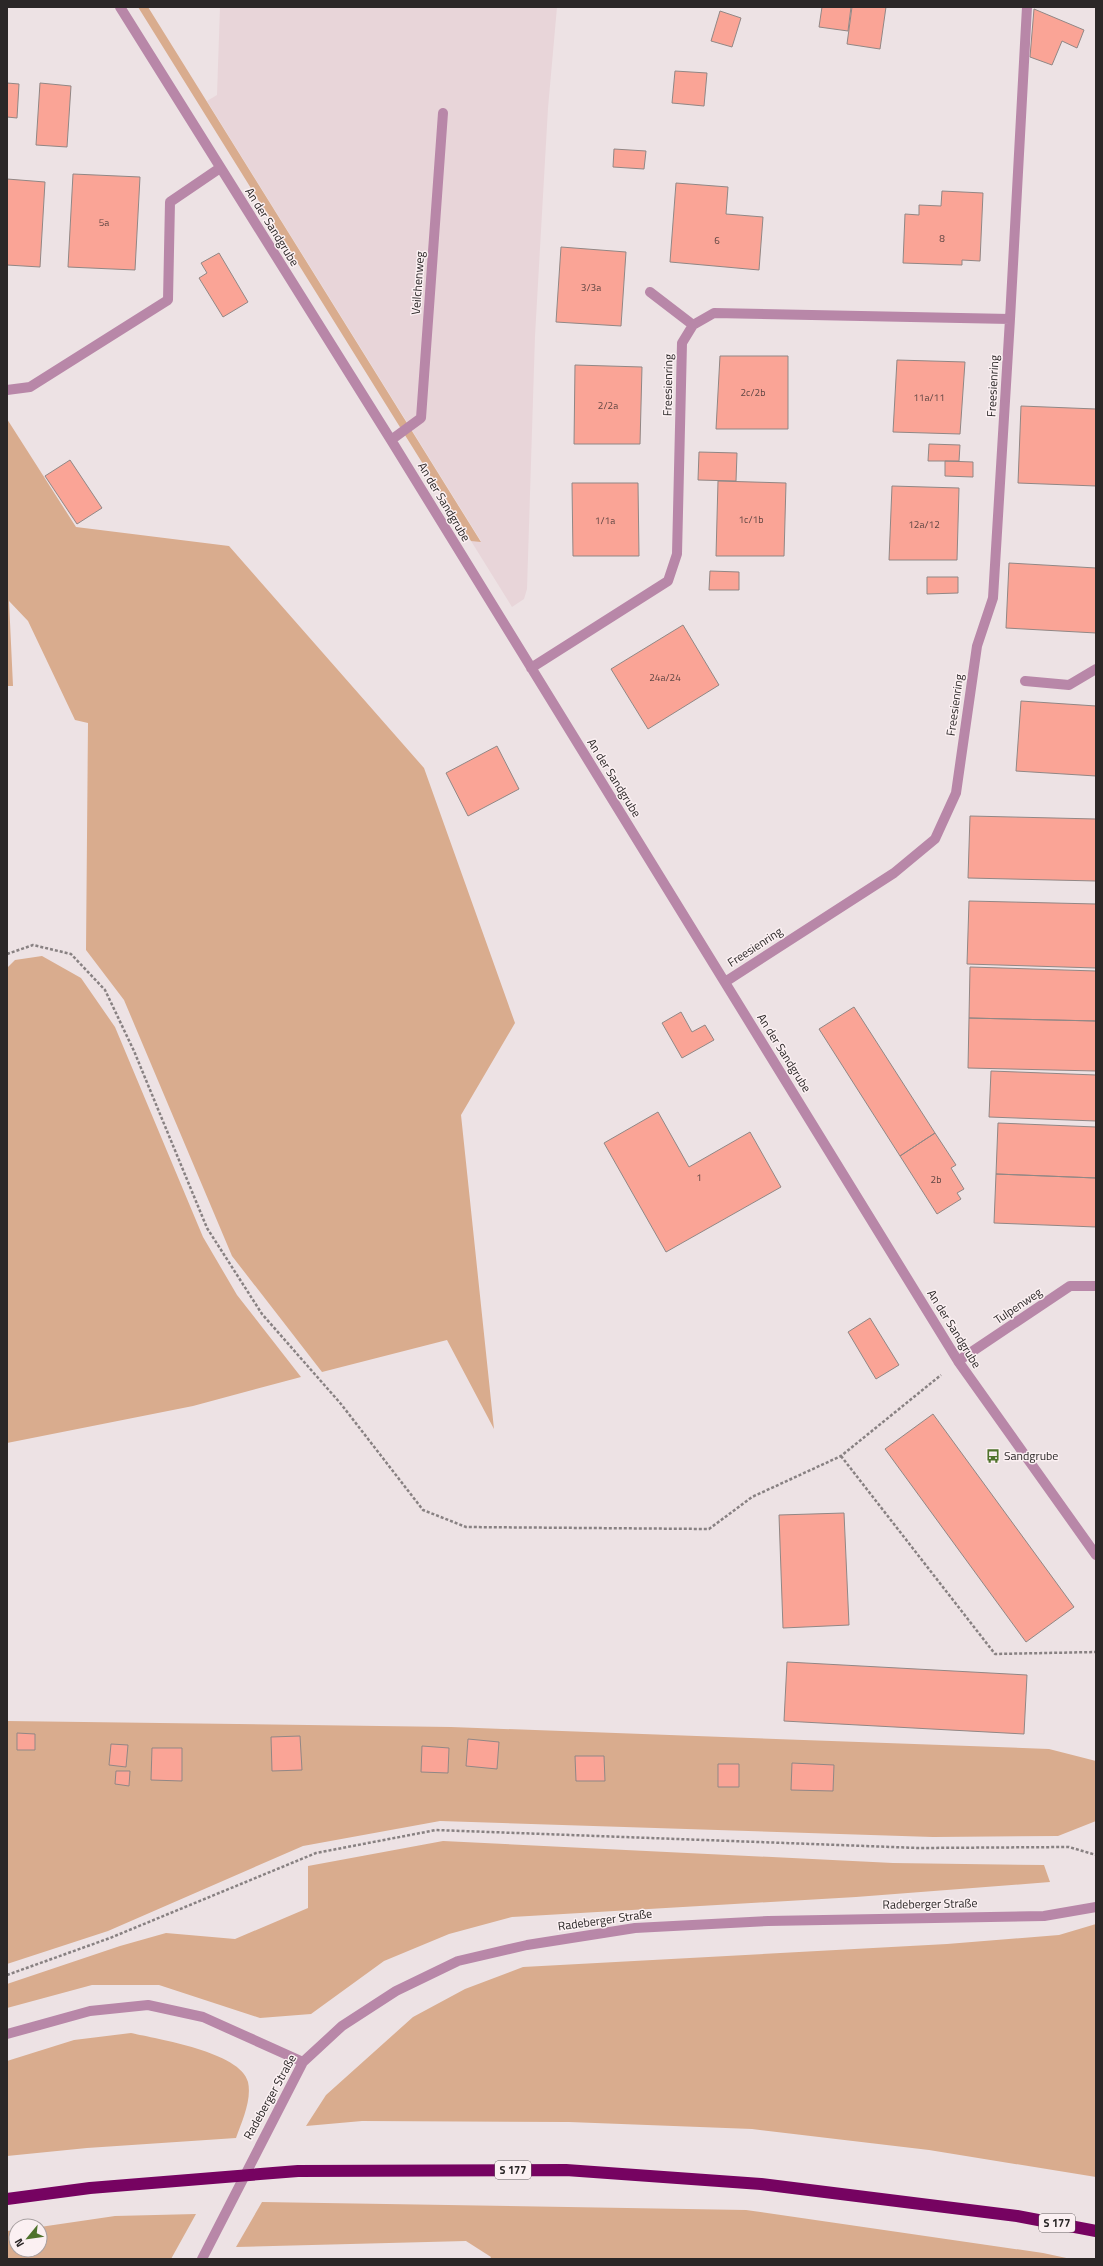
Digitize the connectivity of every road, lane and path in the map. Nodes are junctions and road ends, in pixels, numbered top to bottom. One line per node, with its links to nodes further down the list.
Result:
1 (120, 7): 4 (street, An der Sandgrube)
2 (1027, 7): 6 (street, Freesienring)
3 (443, 114): 9 (street, Veilchenweg)
4 (220, 168): 8 (street); 9 (street, An der Sandgrube)
5 (650, 292): 7 (street)
6 (1010, 319): 7 (street); 14 (street, Freesienring)
7 (692, 325): 10 (street, Freesienring)
8 (7, 390)
9 (390, 440): 10 (street, An der Sandgrube)
10 (531, 668): 14 (street, An der Sandgrube)
11 (1096, 669): 12 (street)
12 (1025, 681)
13 (7, 954): 17 (path)
14 (725, 982): 16 (street, An der Sandgrube)
15 (1096, 1286): 16 (street, Tulpenweg)
16 (958, 1361): 17 (path); 18 (street, An der Sandgrube)
17 (841, 1456): 19 (path)
18 (1096, 1555)
19 (1096, 1652)
20 (1096, 1855): 22 (path)
21 (1096, 1907): 24 (street, Radeberger Straße)
22 (7, 1975)
23 (7, 2034): 24 (street)
24 (303, 2062): 27 (street, Radeberger Straße)
25 (7, 2199): 26 (highway, S 177)
26 (1096, 2231)
27 (202, 2259)

